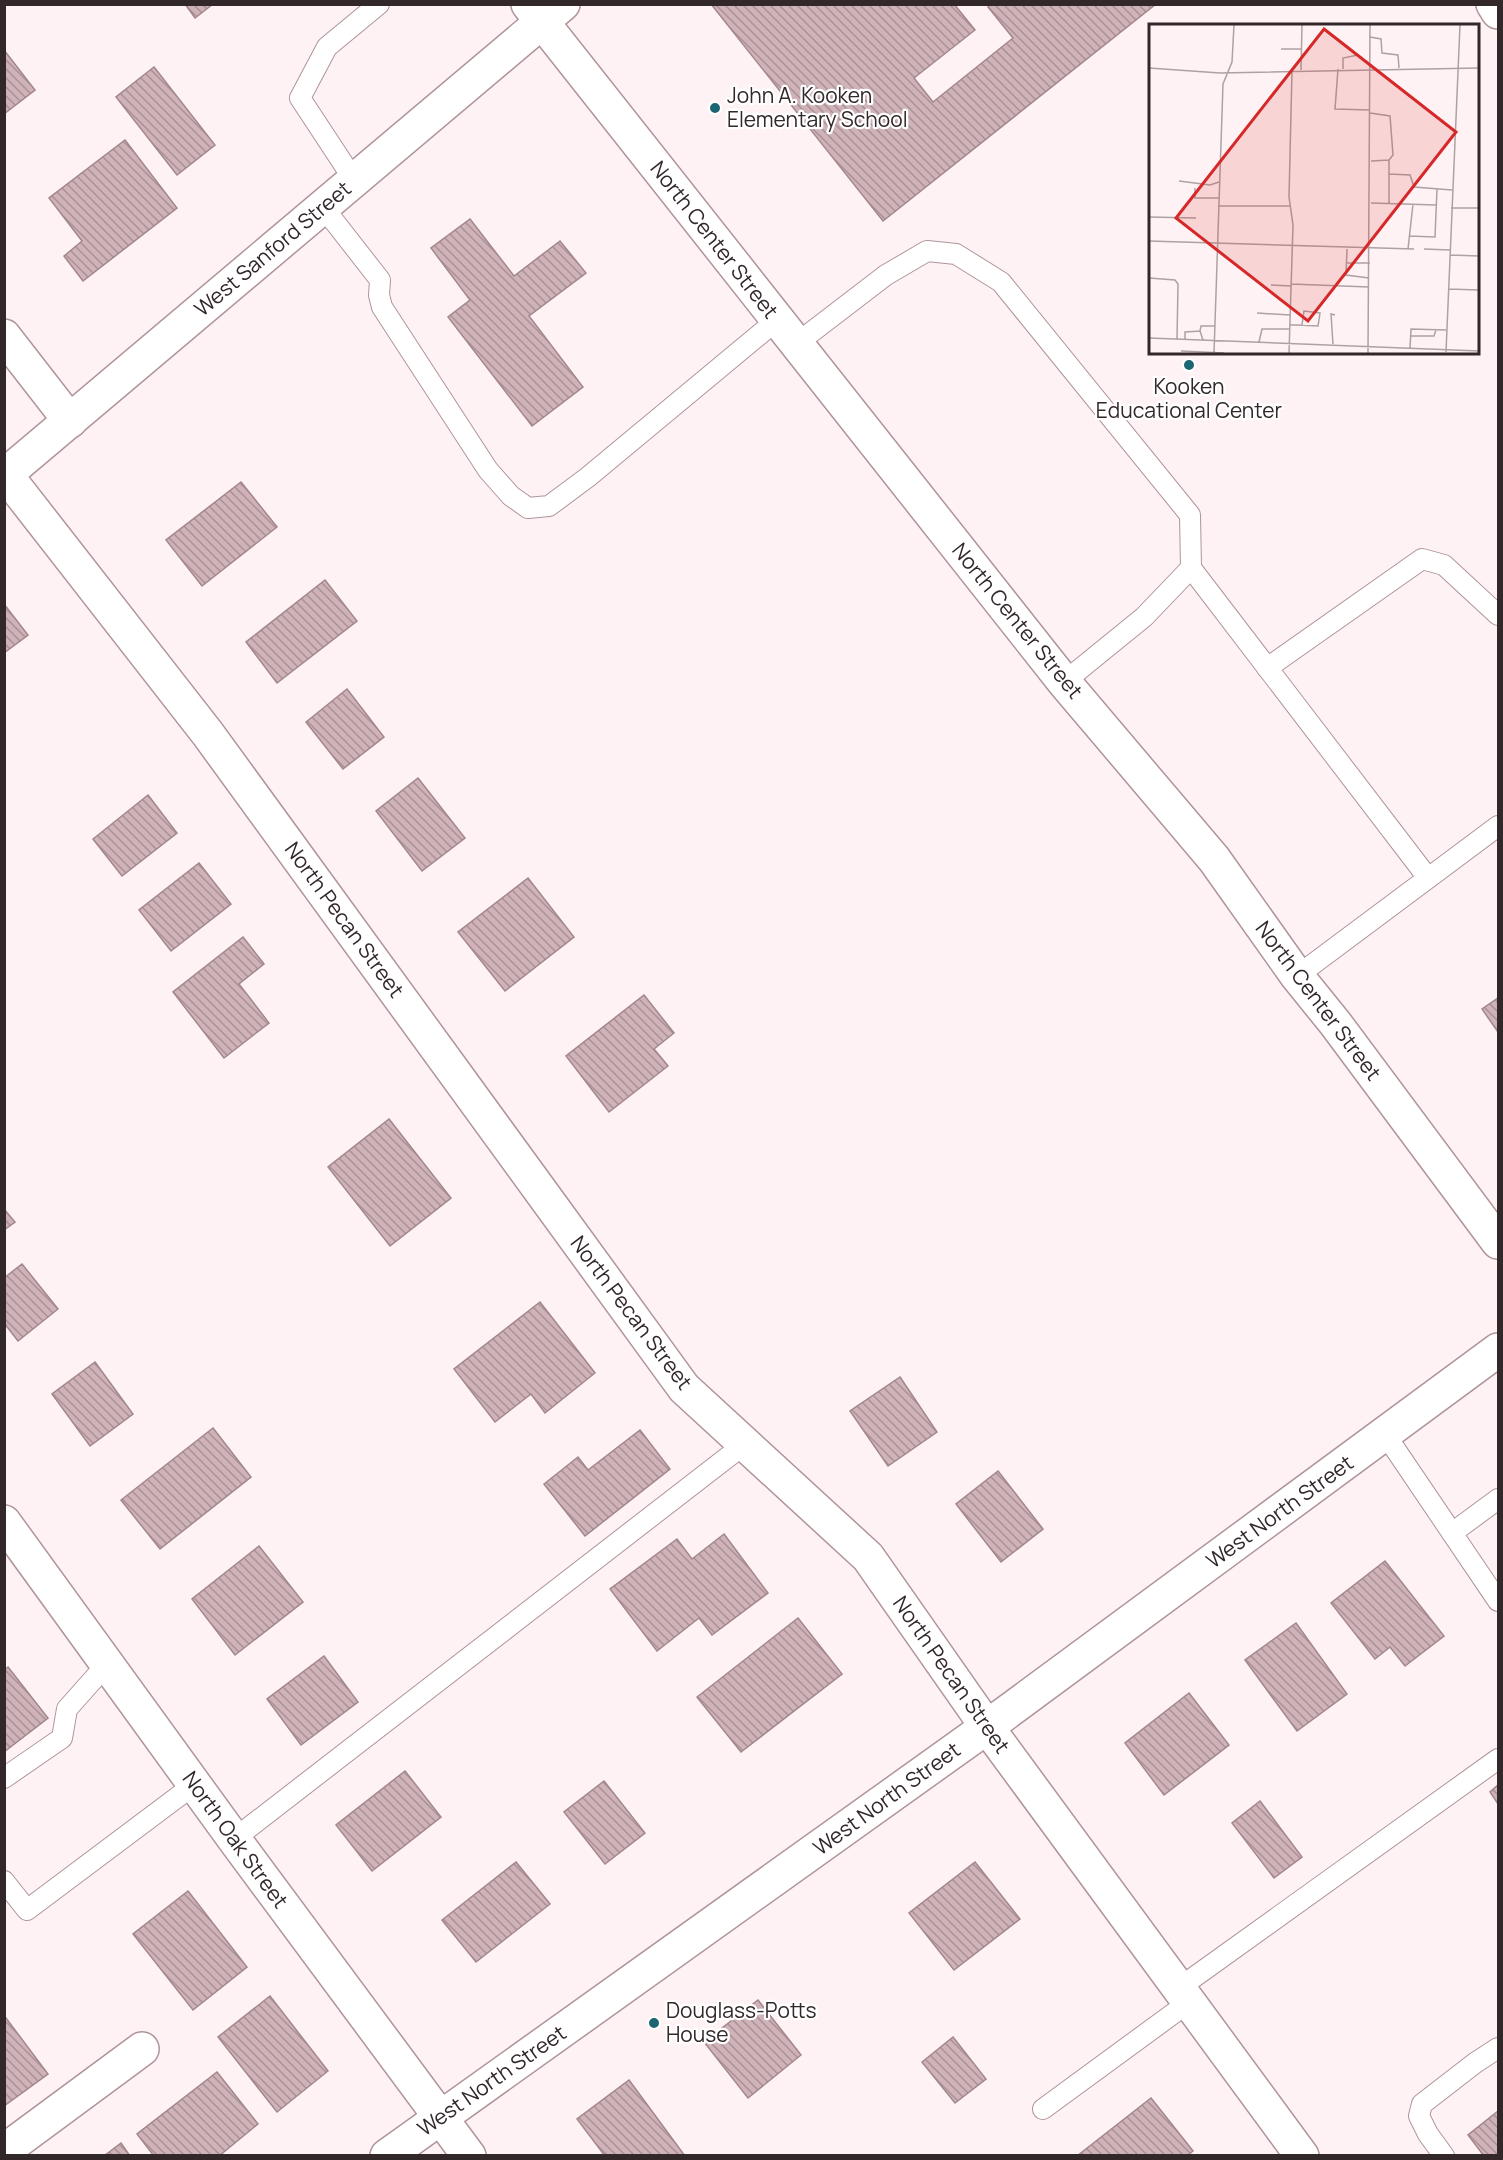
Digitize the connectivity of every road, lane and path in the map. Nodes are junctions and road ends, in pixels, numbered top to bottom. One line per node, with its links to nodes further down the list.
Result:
1 (379, 4): 5 (lane)
2 (1493, 4): 4 (street)
3 (544, 10): 5 (street, West Sanford Street); 7 (street, North Center Street)
4 (1498, 12)
5 (354, 180): 6 (street, West Sanford Street)
6 (323, 207): 7 (lane); 9 (street, West Sanford Street)
7 (787, 332): 11 (lane); 14 (street, North Center Street)
8 (4, 336): 9 (street)
9 (70, 421): 10 (street, West Sanford Street)
10 (5, 476): 21 (street, North Pecan Street)
11 (1191, 568): 13 (lane); 14 (lane)
12 (1498, 615): 13 (lane)
13 (1267, 668): 16 (lane)
14 (1064, 682): 17 (street, North Center Street)
15 (1498, 826): 16 (lane)
16 (1428, 878): 17 (lane)
17 (1297, 976): 18 (street, North Center Street)
18 (1498, 1242)
19 (1498, 1350): 20 (street, West North Street)
20 (1385, 1434): 24 (lane); 27 (street, West North Street)
21 (746, 1443): 27 (street, North Pecan Street); 31 (lane)
22 (1498, 1499): 24 (lane)
23 (4, 1522): 26 (street, North Oak Street)
24 (1452, 1533): 25 (lane)
25 (1498, 1601)
26 (107, 1664): 29 (lane); 30 (street, North Oak Street)
27 (987, 1727): 33 (street, North Pecan Street); 37 (street, West North Street)
28 (1498, 1759): 33 (lane)
29 (4, 1778)
30 (195, 1784): 31 (street, North Oak Street); 32 (lane)
31 (234, 1839): 37 (street, North Oak Street)
32 (4, 1881)
33 (1184, 1995): 36 (lane); 41 (street, North Pecan Street)
34 (1498, 2048): 42 (lane)
35 (142, 2049): 38 (street)
36 (1043, 2109)
37 (441, 2118): 39 (street, West North Street); 40 (street, North Oak Street)
38 (4, 2151)
39 (387, 2156)
40 (469, 2156)
41 (1302, 2156)
42 (1444, 2156)

